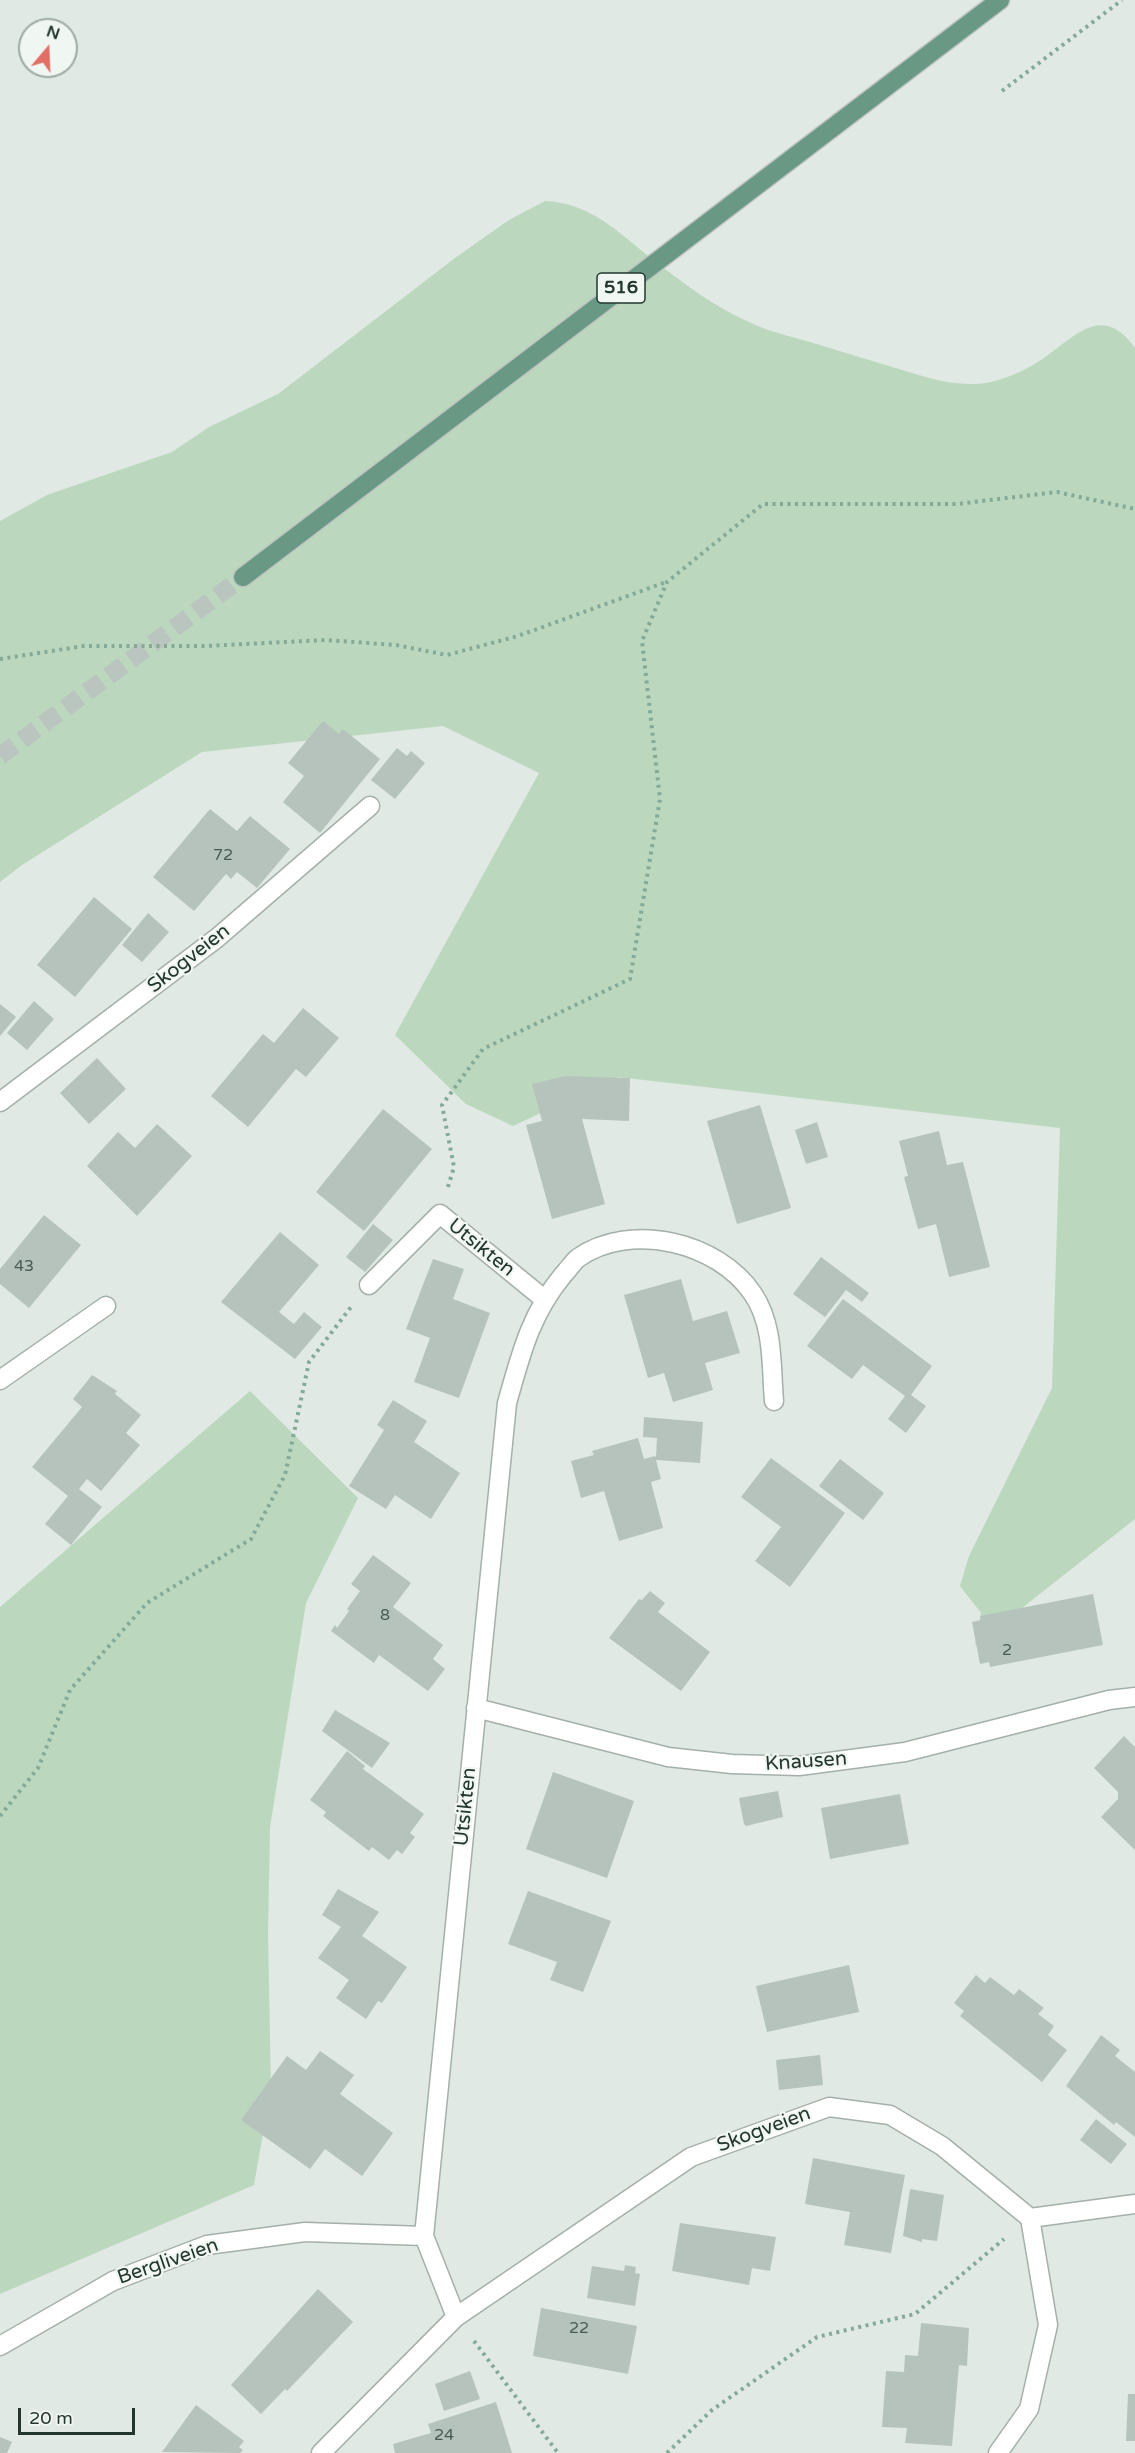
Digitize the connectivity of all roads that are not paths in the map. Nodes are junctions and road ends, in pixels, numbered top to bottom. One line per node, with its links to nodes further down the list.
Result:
1 (1000, 0): 2 (main road, 516)
2 (243, 577)
3 (370, 806): 4 (street, Skogveien)
4 (0, 1102)
5 (369, 1286): 6 (street, Utsikten)
6 (544, 1299): 9 (street, Utsikten); 11 (street, Utsikten)
7 (106, 1306): 8 (street)
8 (0, 1380)
9 (774, 1401)
10 (1135, 1697): 11 (street, Knausen)
11 (476, 1708): 14 (street, Utsikten)
12 (1135, 2204): 13 (street)
13 (1030, 2218): 15 (street, Skogveien); 18 (street)
14 (424, 2236): 15 (street, Utsikten); 16 (street, Bergliveien)
15 (456, 2317): 17 (street, Skogveien)
16 (0, 2346)
17 (321, 2453)
18 (998, 2453)

